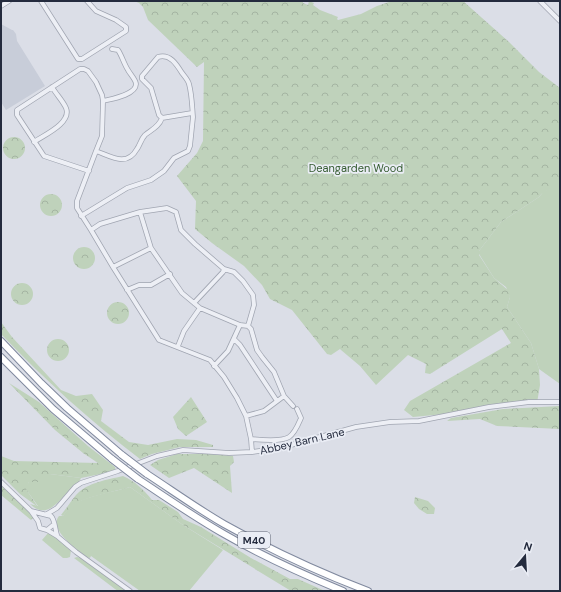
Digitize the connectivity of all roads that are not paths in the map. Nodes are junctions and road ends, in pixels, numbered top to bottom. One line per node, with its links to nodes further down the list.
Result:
1 (9, 1): 5 (street)
2 (42, 1): 3 (street)
3 (87, 1)
4 (540, 1): 6 (street)
5 (1, 6)
6 (560, 21)
7 (112, 49): 9 (street)
8 (52, 87): 9 (street); 12 (street); 12 (street)
9 (103, 101): 13 (street)
10 (192, 113): 11 (street); 11 (street); 16 (street)
11 (162, 118): 13 (street)
12 (34, 142): 14 (street)
13 (96, 151): 14 (street)
14 (89, 171): 16 (street)
15 (140, 212): 17 (street); 18 (street); 20 (street)
16 (81, 216): 17 (street)
17 (91, 230): 19 (street)
18 (151, 248): 19 (street); 21 (street)
19 (112, 267): 22 (street)
20 (224, 269): 23 (street); 26 (street)
21 (170, 274): 22 (street); 23 (street)
22 (127, 290): 29 (street)
23 (194, 303): 24 (street)
24 (200, 308): 25 (street); 29 (street)
25 (240, 325): 26 (street); 27 (street)
26 (248, 326): 32 (street)
27 (234, 339): 31 (street); 33 (street)
28 (1, 341): 49 (highway, M40, bridge)
29 (178, 346): 31 (street)
30 (1, 357): 48 (highway, M40, bridge)
31 (214, 366): 35 (street)
32 (284, 396): 33 (street); 36 (street)
33 (277, 401): 35 (street)
34 (560, 402): 37 (street, Abbey Barn Lane)
35 (246, 416): 36 (street)
36 (251, 439): 37 (street)
37 (252, 452): 39 (street, Abbey Barn Lane)
38 (1, 482): 40 (street)
39 (57, 508): 41 (street, Abbey Barn Lane); 42 (street, Abbey Barn Lane)
40 (31, 511): 41 (street); 43 (street)
41 (45, 514): 42 (street); 43 (street)
42 (54, 520): 44 (street)
43 (38, 521): 45 (street)
44 (54, 525): 45 (street); 46 (street)
45 (47, 530): 46 (street)
46 (57, 536): 47 (street)
47 (130, 591)
48 (343, 591)
49 (368, 591)

